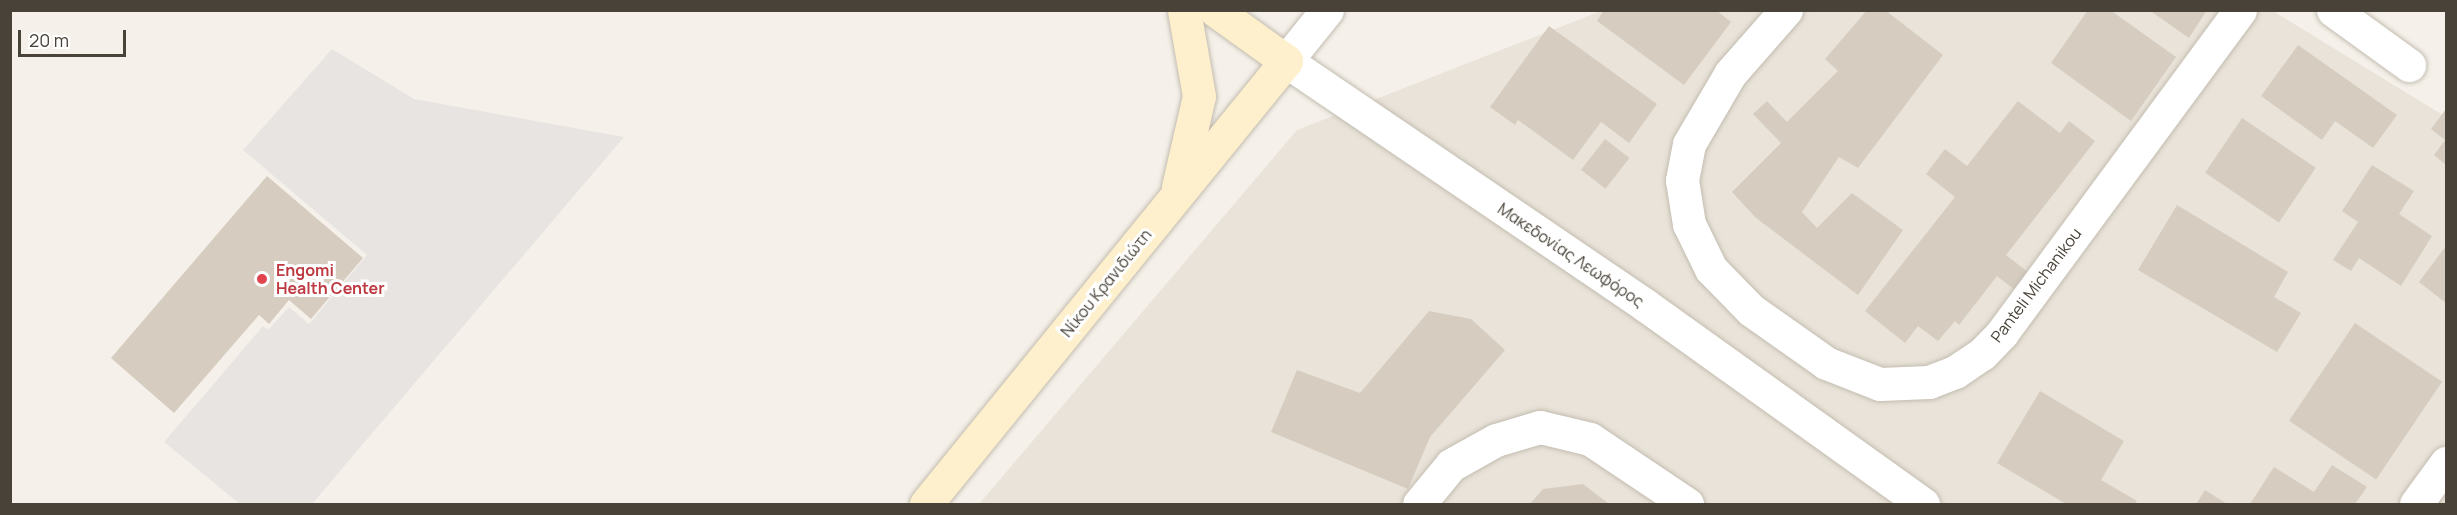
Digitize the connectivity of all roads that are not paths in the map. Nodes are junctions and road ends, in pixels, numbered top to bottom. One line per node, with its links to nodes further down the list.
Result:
1 (1184, 10): 9 (main road)
2 (1215, 10): 7 (main road, Μακεδονίας Λεωφόρος)
3 (1327, 10): 7 (street)
4 (1786, 10): 5 (street, Panteli Michanikou)
5 (2240, 10)
6 (2333, 10): 8 (street)
7 (1286, 61): 9 (main road, Νίκου Κρανιδιώτη); 14 (street, Μακεδονίας Λεωφόρος)
8 (2409, 65)
9 (1175, 198): 11 (main road, Νίκου Κρανιδιώτη)
10 (2446, 463): 15 (street)
11 (926, 504)
12 (1419, 504): 13 (street)
13 (1687, 504)
14 (1923, 504)
15 (2416, 504)

